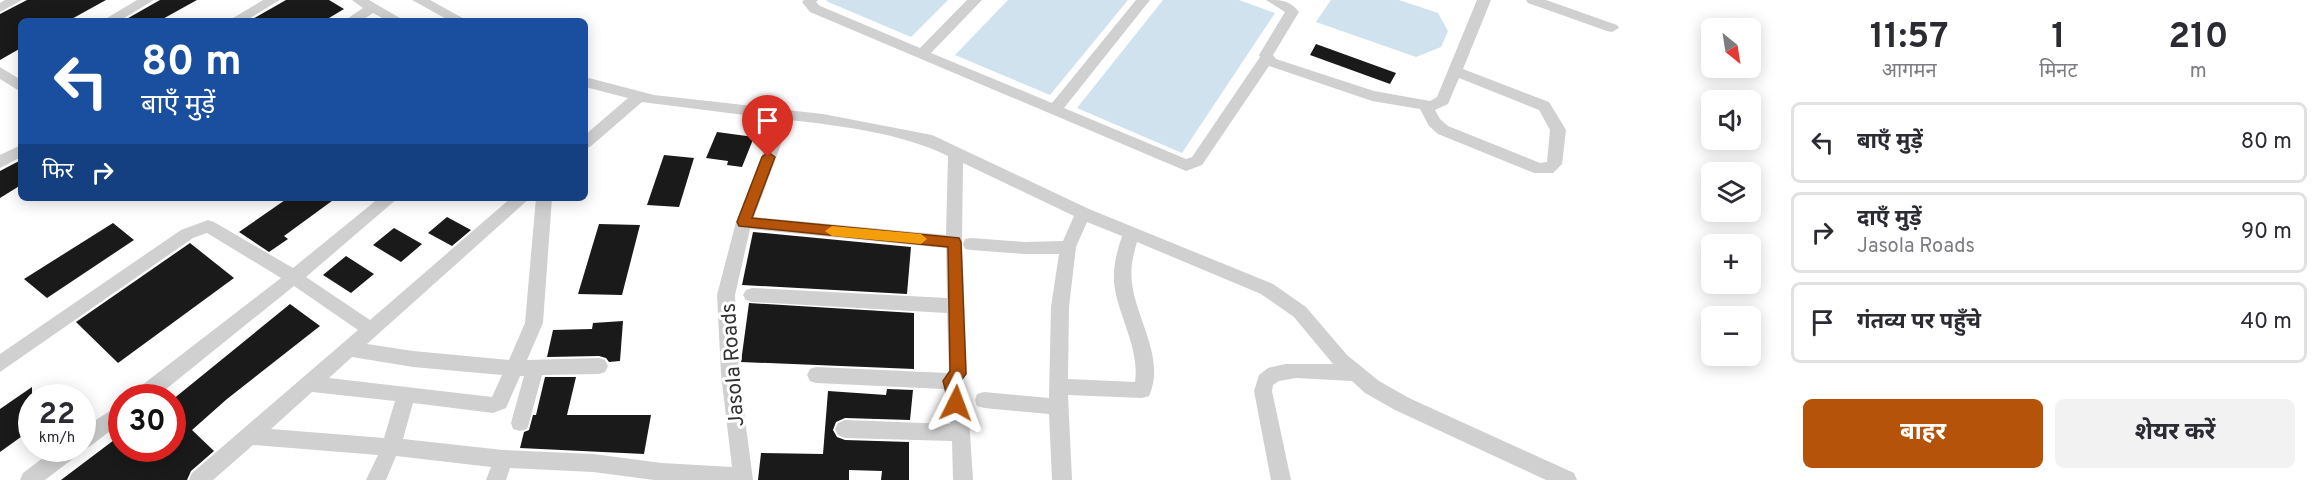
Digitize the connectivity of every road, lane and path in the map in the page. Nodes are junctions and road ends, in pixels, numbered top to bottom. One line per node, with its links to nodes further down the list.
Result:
1 (15, 0): 12 (street)
2 (147, 0): 14 (street)
3 (273, 0): 15 (street)
4 (359, 0): 13 (street)
5 (419, 0): 18 (street)
6 (811, 0): 20 (street)
7 (975, 0): 20 (street)
8 (1143, 0): 29 (street)
9 (1273, 0): 21 (street)
10 (1484, 0): 23 (street)
11 (1533, 0): 19 (street)
12 (0, 8)
13 (372, 8): 16 (street); 17 (street)
14 (114, 18)
15 (240, 18)
16 (356, 18)
17 (392, 18)
18 (455, 18)
19 (1612, 28)
20 (922, 54): 29 (street)
21 (1267, 58): 28 (street); 29 (street)
22 (18, 71): 24 (street)
23 (1455, 71): 28 (street); 28 (street)
24 (2, 77): 26 (street)
25 (588, 83): 27 (street)
26 (18, 85)
27 (638, 97): 30 (street); 31 (street)
28 (1425, 104)
29 (1054, 110)
30 (785, 114): 33 (street); 39 (street, Jasola Roads)
31 (588, 140)
32 (18, 152): 34 (street)
33 (956, 152): 38 (street); 41 (street)
34 (0, 162)
35 (386, 201): 43 (street)
36 (519, 201): 46 (street)
37 (544, 201): 50 (street)
38 (1083, 213): 40 (street); 42 (street)
39 (744, 222): 41 (street); 68 (street, Jasola Roads)
40 (1131, 233): 52 (street); 57 (street)
41 (963, 243): 42 (street); 45 (street)
42 (1068, 247): 57 (street)
43 (294, 277): 46 (street); 48 (street); 55 (street)
44 (752, 296): 45 (street)
45 (955, 306): 54 (street)
46 (370, 329): 47 (street)
47 (348, 349): 50 (street); 56 (street)
48 (0, 364)
49 (599, 366): 51 (street)
50 (513, 368): 51 (street); 58 (street)
51 (536, 369): 61 (street)
52 (1353, 373): 75 (street); 76 (street)
53 (816, 375): 54 (street)
54 (951, 381): 63 (street)
55 (158, 384)
56 (308, 384): 58 (street); 64 (street)
57 (1058, 387): 60 (street)
58 (406, 394): 65 (street)
59 (984, 400): 60 (street)
60 (1058, 407): 74 (street)
61 (520, 423)
62 (845, 429): 63 (street)
63 (960, 433): 73 (street)
64 (248, 436): 65 (street); 70 (street)
65 (391, 447): 66 (street); 71 (street)
66 (503, 459): 68 (street); 72 (street)
67 (54, 462): 69 (street)
68 (742, 478)
69 (30, 480)
70 (199, 480)
71 (376, 480)
72 (496, 480)
73 (963, 480)
74 (1062, 480)
75 (1281, 480)
76 (1568, 480)

